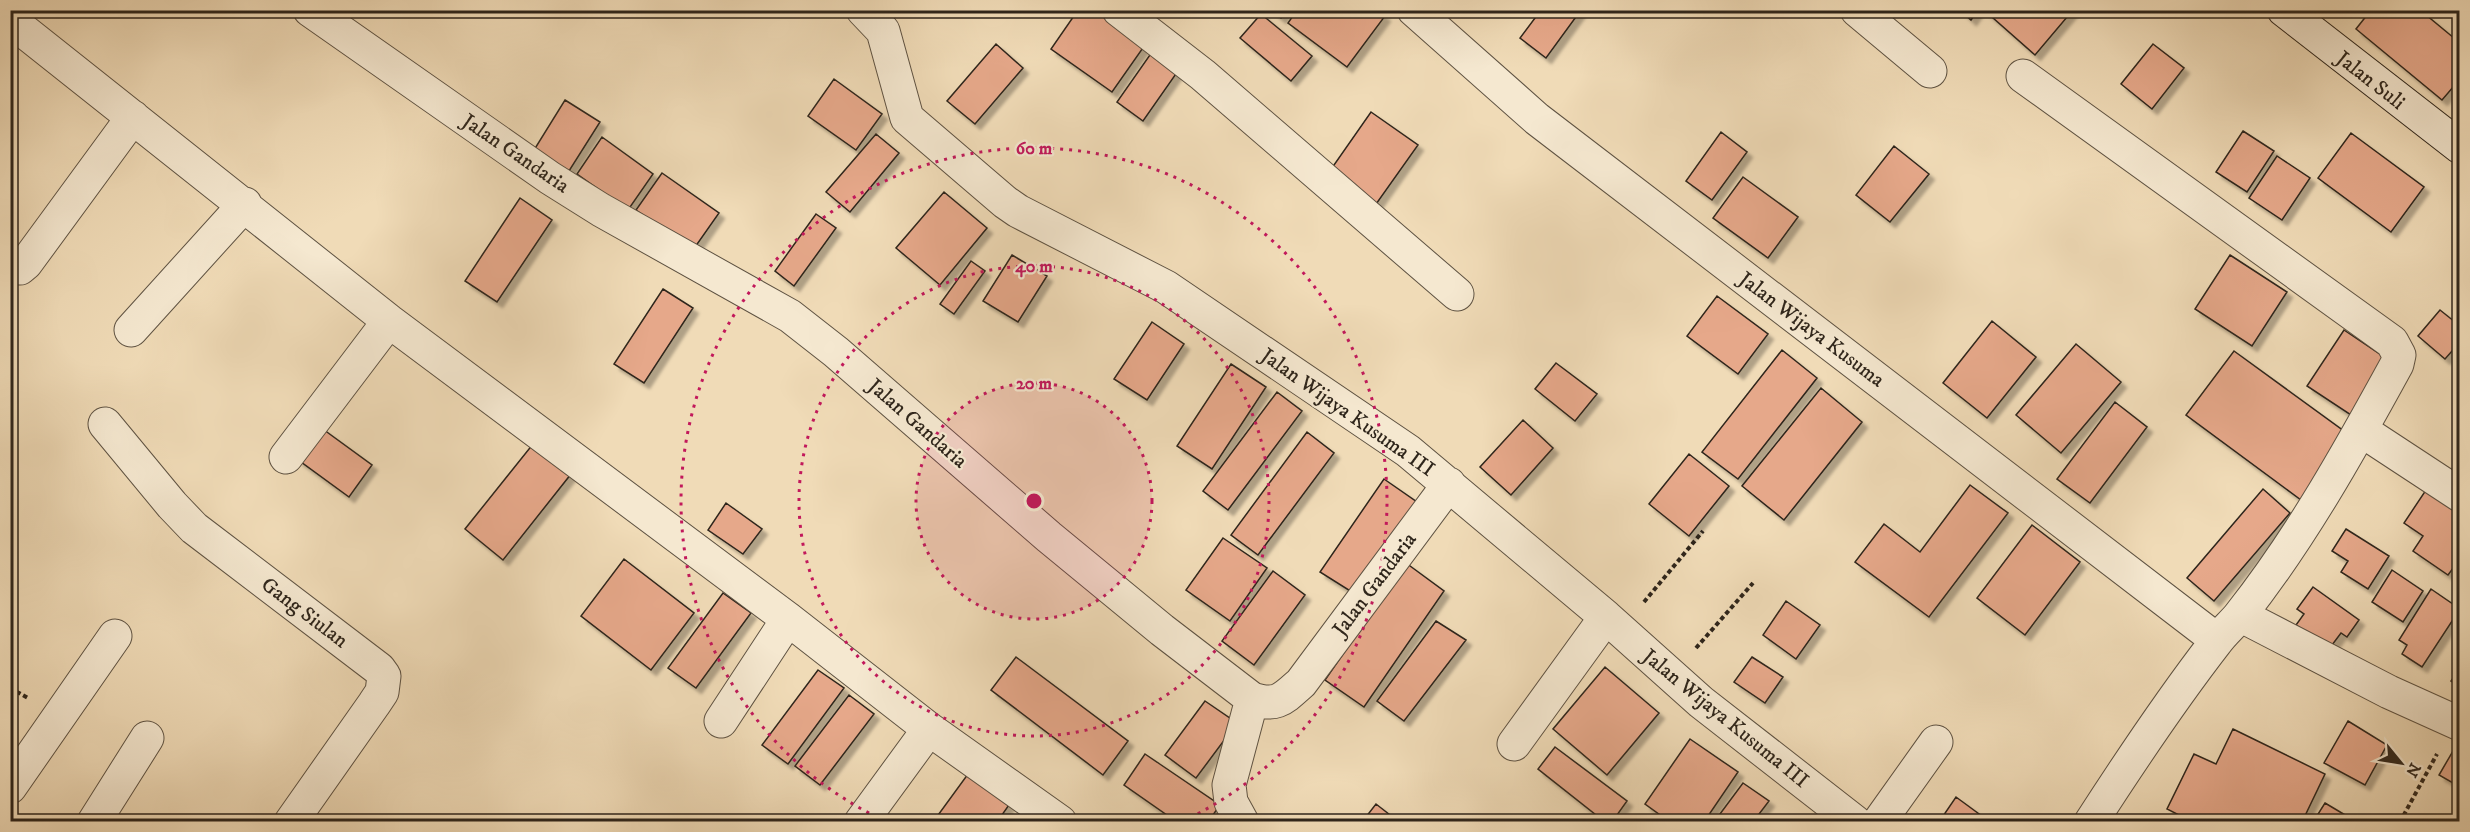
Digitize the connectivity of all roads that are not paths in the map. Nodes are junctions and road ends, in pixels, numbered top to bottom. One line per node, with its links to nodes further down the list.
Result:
1 (310, 10): 27 (street, Jalan Gandaria)
2 (862, 10): 20 (street, Jalan Wijaya Kusuma III)
3 (1119, 10): 14 (street)
4 (1414, 10): 26 (street, Jalan Wijaya Kusuma)
5 (1857, 10): 8 (street)
6 (2284, 10): 11 (street, Jalan Suli)
7 (10, 20): 10 (street)
8 (1930, 71)
9 (2023, 76): 18 (street)
10 (133, 117): 12 (street); 13 (street)
11 (2460, 147)
12 (245, 204): 15 (street); 16 (street)
13 (10, 266)
14 (1458, 294)
15 (389, 321): 19 (street); 23 (street)
16 (131, 330)
17 (105, 424): 36 (street, Gang Siulan)
18 (2361, 429): 21 (street); 22 (street)
19 (286, 457)
20 (1449, 484): 24 (street, Jalan Wijaya Kusuma III); 27 (street, Jalan Gandaria)
21 (2460, 495)
22 (2240, 615): 26 (street); 29 (street)
23 (788, 620): 28 (street); 30 (street)
24 (1613, 623): 33 (street); 40 (street, Jalan Wijaya Kusuma III)
25 (115, 636): 34 (street)
26 (2217, 640): 42 (street)
27 (1252, 699): 39 (street)
28 (721, 721)
29 (2457, 723)
30 (929, 729): 37 (street); 38 (street)
31 (147, 738): 35 (street)
32 (1936, 742): 41 (street)
33 (1514, 744)
34 (10, 787)
35 (94, 822)
36 (291, 822)
37 (861, 822)
38 (1060, 822)
39 (1242, 822)
40 (1855, 822)
41 (1879, 822)
42 (2091, 822)

